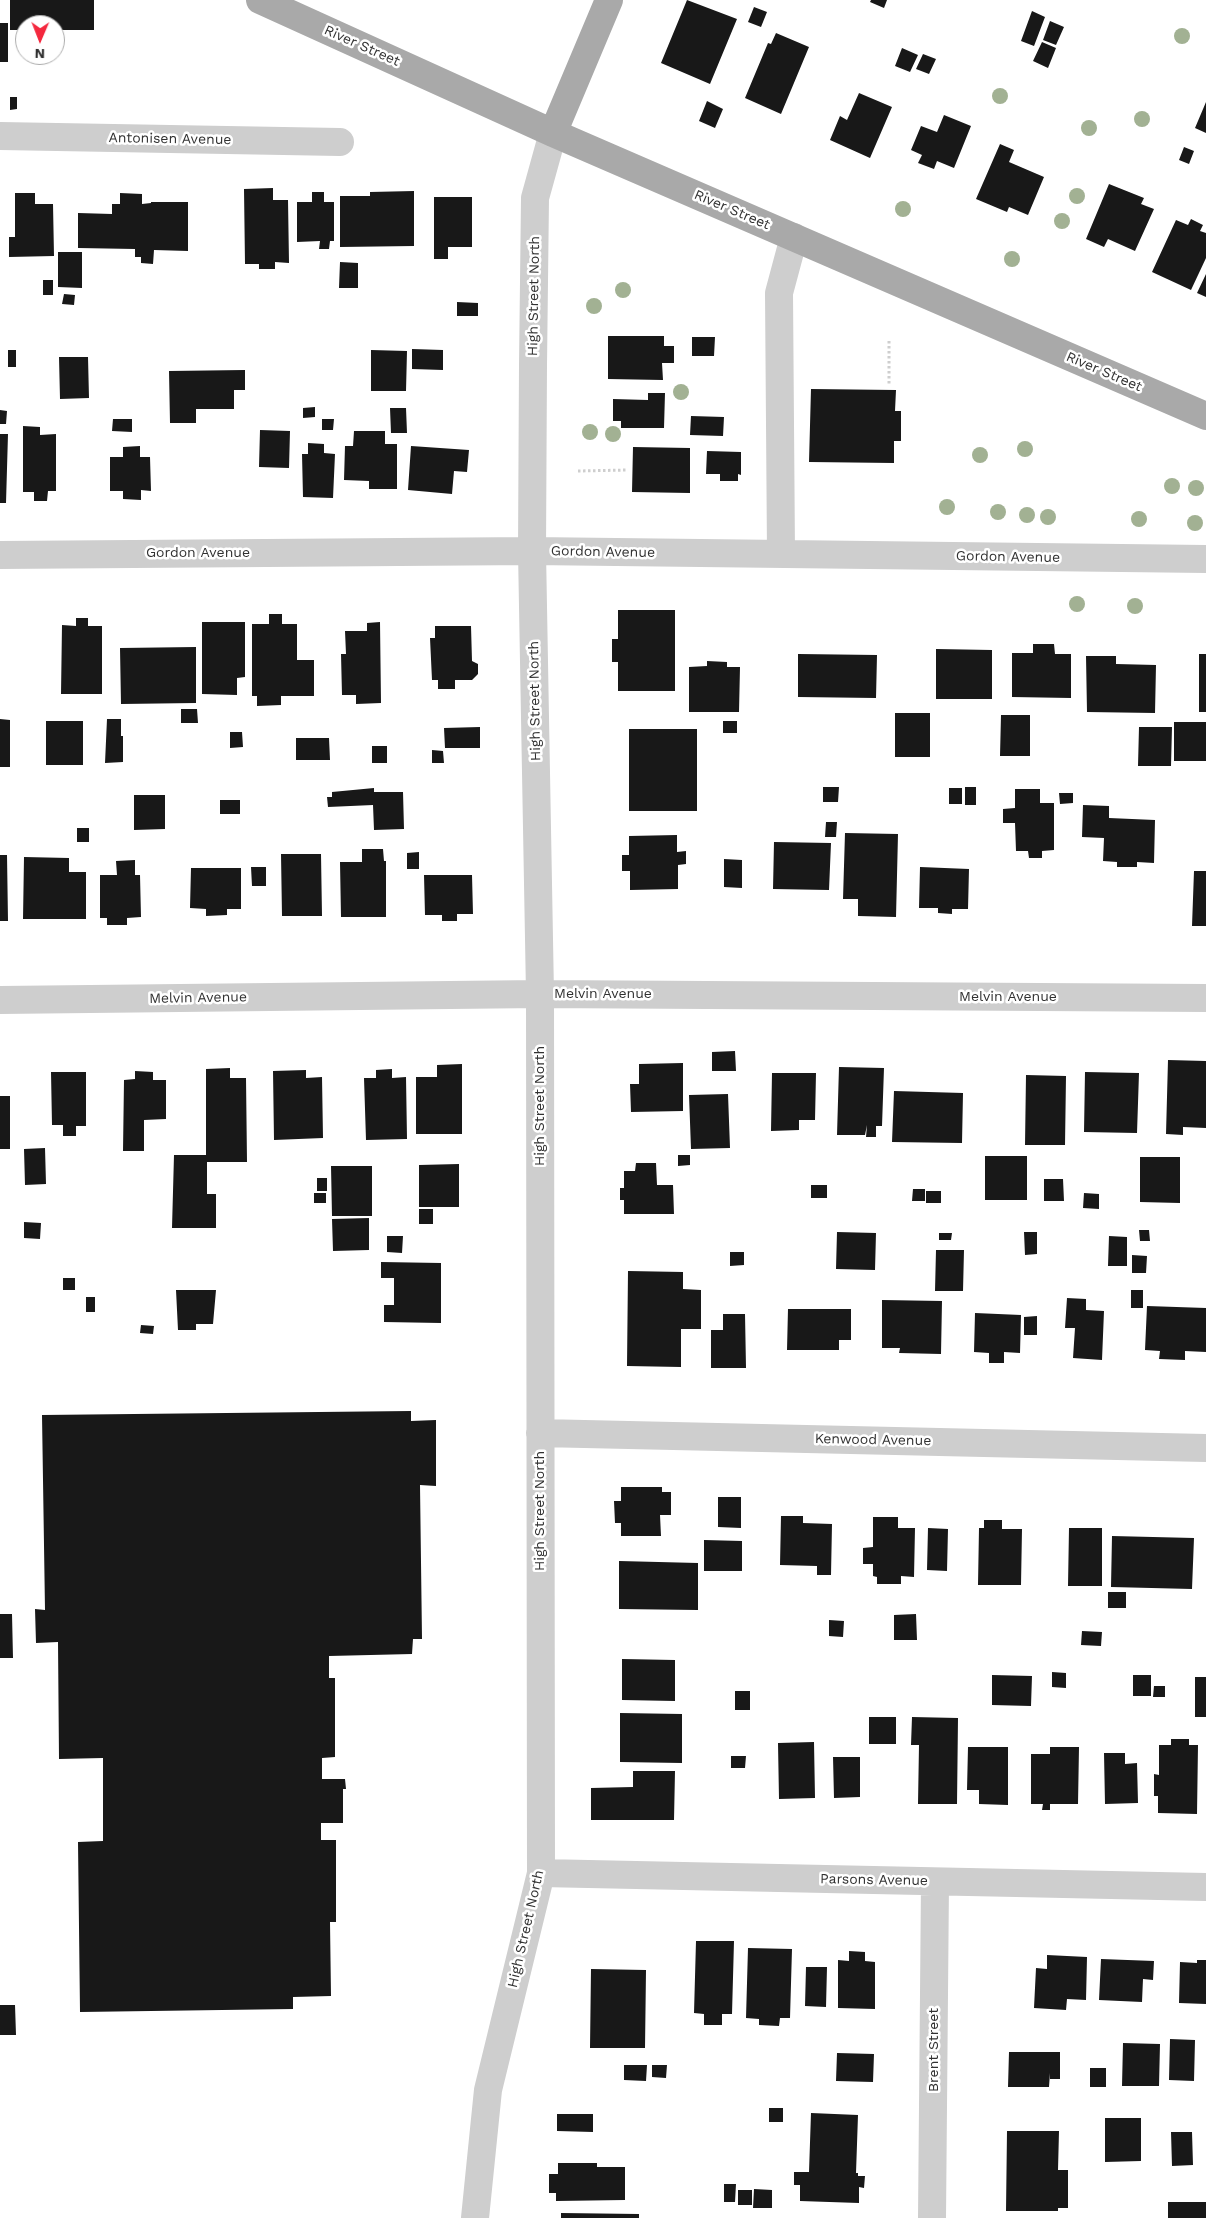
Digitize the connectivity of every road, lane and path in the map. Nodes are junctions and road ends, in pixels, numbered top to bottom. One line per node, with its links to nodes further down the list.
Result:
1 (260, 0): 3 (main road, River Street)
2 (609, 0): 3 (main road, High Street North)
3 (553, 133): 6 (main road, River Street); 12 (street, High Street North)
4 (0, 136): 5 (street, Antonisen Avenue)
5 (340, 142)
6 (794, 237): 9 (main road, River Street); 13 (street)
7 (889, 341): 8 (path)
8 (889, 386)
9 (1206, 416)
10 (578, 470): 11 (path)
11 (627, 470)
12 (532, 551): 13 (street, Gordon Avenue); 14 (street, Gordon Avenue); 16 (street, High Street North)
13 (781, 554): 15 (street, Gordon Avenue)
14 (0, 555)
15 (1206, 559)
16 (540, 994): 17 (street, Melvin Avenue); 18 (street, Melvin Avenue); 19 (street, High Street North)
17 (1206, 998)
18 (0, 1000)
19 (540, 1432): 20 (street, Kenwood Avenue); 21 (street, High Street North)
20 (1206, 1448)
21 (541, 1873): 22 (street, Parsons Avenue); 24 (street, High Street North)
22 (935, 1882): 23 (street, Parsons Avenue); 25 (street, Brent Street)
23 (1206, 1886)
24 (476, 2218)
25 (932, 2218)

